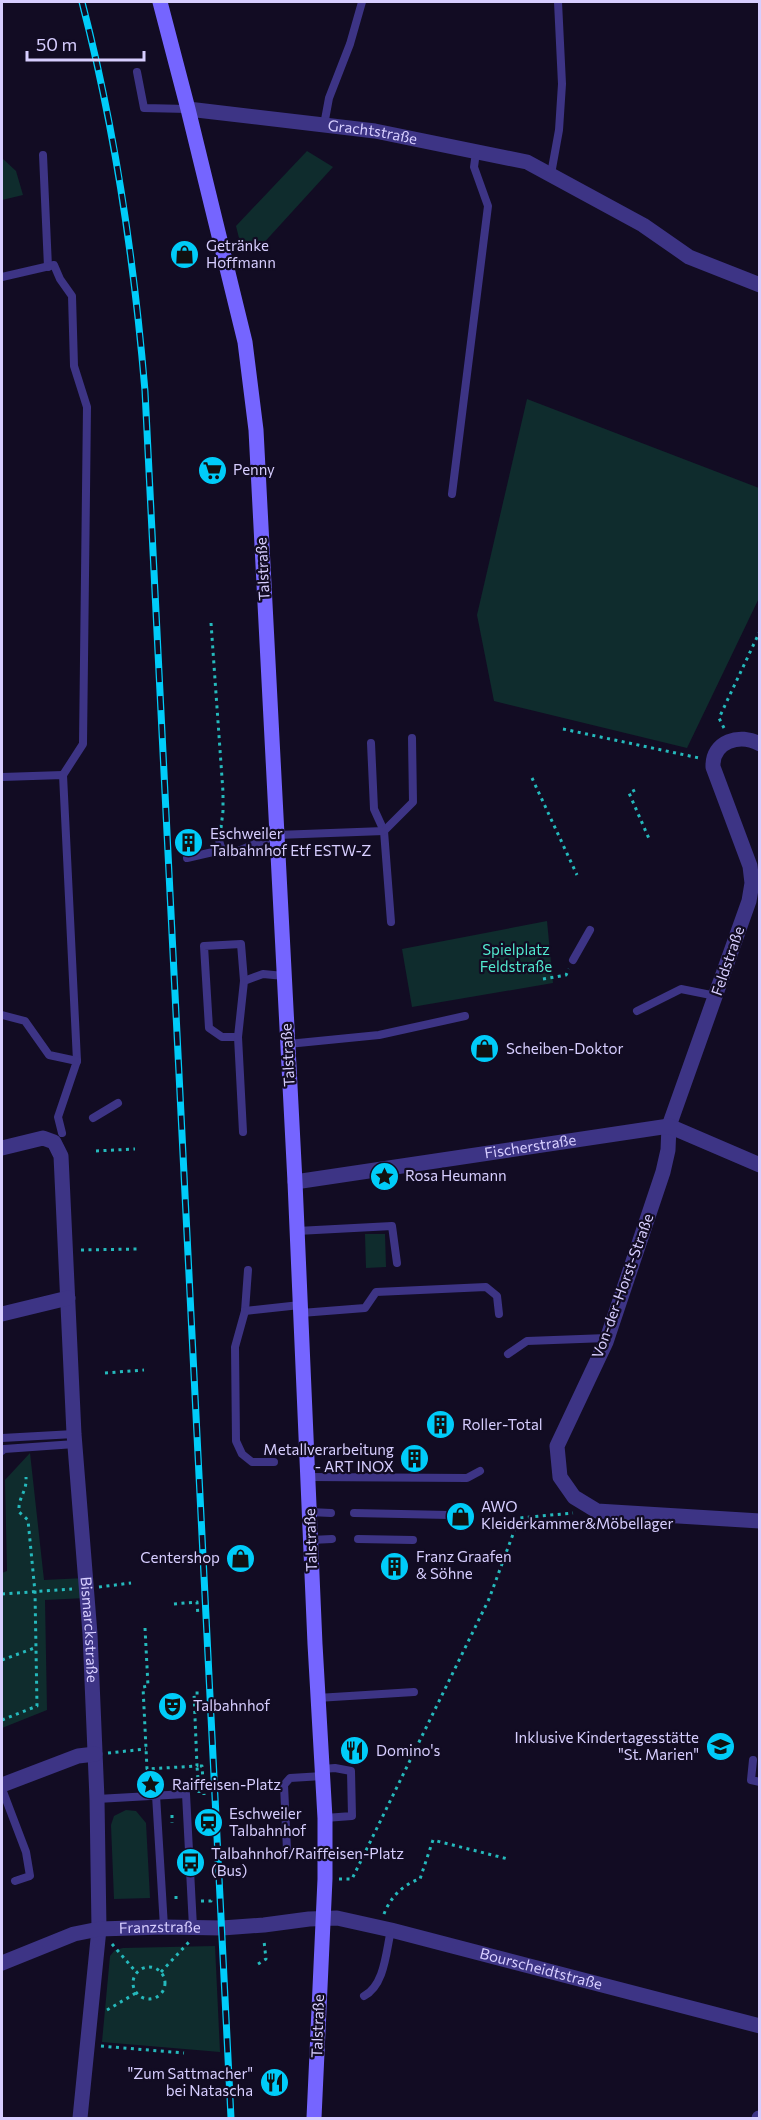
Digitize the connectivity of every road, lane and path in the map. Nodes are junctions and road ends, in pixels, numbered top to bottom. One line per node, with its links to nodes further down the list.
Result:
1 (160, 2): 5 (main road, Talstraße)
2 (362, 2): 6 (lane)
3 (558, 2): 9 (lane)
4 (137, 72): 5 (lane)
5 (188, 109): 6 (street, Grachtstraße); 27 (main road, Talstraße)
6 (324, 125): 7 (street, Grachtstraße)
7 (476, 152): 9 (street, Grachtstraße); 13 (lane)
8 (43, 155): 10 (lane)
9 (551, 174): 12 (street, Grachtstraße)
10 (48, 267): 11 (lane); 22 (lane)
11 (2, 277)
12 (759, 285)
13 (452, 494)
14 (211, 624): 28 (path)
15 (759, 631): 18 (path)
16 (563, 729): 21 (path)
17 (412, 738): 26 (lane)
18 (729, 740): 20 (street); 21 (street)
19 (371, 743): 26 (lane)
20 (759, 744)
21 (713, 760): 39 (street, Feldstraße)
22 (63, 775): 23 (lane); 45 (lane)
23 (2, 777)
24 (532, 778): 32 (path)
25 (635, 790): 29 (path)
26 (384, 831): 27 (lane); 33 (lane)
27 (277, 835): 30 (lane); 36 (main road, Talstraße)
28 (219, 839): 30 (lane)
29 (650, 841)
30 (226, 853): 31 (lane)
31 (186, 858)
32 (577, 875)
33 (391, 922)
34 (590, 930): 35 (lane)
35 (573, 960): 37 (path)
36 (284, 976): 38 (lane); 44 (main road, Talstraße)
37 (543, 979)
38 (244, 981): 43 (lane); 43 (lane)
39 (716, 996): 40 (lane); 48 (street, Feldstraße)
40 (637, 1011)
41 (2, 1015): 45 (lane)
42 (465, 1016): 44 (lane)
43 (238, 1037): 49 (lane)
44 (288, 1044): 55 (main road, Talstraße)
45 (77, 1061): 50 (lane)
46 (118, 1103): 47 (lane)
47 (93, 1118)
48 (669, 1126): 54 (street); 55 (street, Fischerstraße); 66 (street, Von-der-Horst-Straße)
49 (243, 1132)
50 (58, 1137): 51 (street); 58 (street, Bismarckstraße)
51 (2, 1148)
52 (135, 1149): 53 (path)
53 (96, 1151)
54 (759, 1165)
55 (295, 1182): 56 (main road, Talstraße)
56 (297, 1231): 59 (lane); 62 (main road, Talstraße)
57 (139, 1249): 58 (path)
58 (65, 1252): 61 (street, Bismarckstraße)
59 (397, 1263)
60 (248, 1270): 63 (lane)
61 (68, 1298): 64 (street); 71 (street, Bismarckstraße)
62 (301, 1309): 63 (lane); 65 (lane); 76 (main road, Talstraße)
63 (245, 1311): 73 (lane)
64 (2, 1314)
65 (499, 1314)
66 (607, 1338): 67 (lane); 77 (street, Von-der-Horst-Straße)
67 (508, 1354)
68 (144, 1370): 69 (path)
69 (105, 1373)
70 (2, 1438): 71 (lane)
71 (75, 1439): 72 (lane); 88 (street, Bismarckstraße)
72 (2, 1451)
73 (274, 1462)
74 (480, 1471): 76 (lane)
75 (26, 1477): 89 (path)
76 (308, 1477): 78 (main road, Talstraße)
77 (597, 1511): 82 (street); 118 (path)
78 (310, 1512): 79 (lane); 85 (main road, Talstraße)
79 (331, 1513)
80 (354, 1513): 81 (lane)
81 (449, 1515)
82 (759, 1521)
83 (332, 1539): 85 (lane)
84 (358, 1539): 86 (lane)
85 (311, 1540): 98 (main road, Talstraße)
86 (413, 1540)
87 (131, 1582): 88 (path)
88 (86, 1589): 89 (path); 103 (street, Bismarckstraße)
89 (35, 1592): 90 (path); 94 (path)
90 (2, 1594)
91 (174, 1604): 92 (path)
92 (198, 1616)
93 (145, 1628): 100 (path)
94 (37, 1647): 95 (path); 99 (path)
95 (2, 1660)
96 (414, 1692): 98 (lane)
97 (199, 1693): 102 (path)
98 (317, 1698): 106 (main road, Talstraße)
99 (2, 1720)
100 (146, 1749): 103 (path); 105 (path)
101 (203, 1752): 102 (path)
102 (197, 1753): 105 (path)
103 (95, 1754): 108 (street); 111 (street, Bismarckstraße)
104 (753, 1760): 107 (lane)
105 (197, 1766): 109 (path); 112 (path)
106 (323, 1772): 114 (main road, Talstraße); 114 (lane); 116 (lane)
107 (759, 1782)
108 (2, 1787): 119 (lane)
109 (204, 1795)
110 (156, 1796): 111 (lane); 125 (lane); 126 (lane)
111 (97, 1799): 127 (street, Bismarckstraße)
112 (199, 1803)
113 (172, 1815): 115 (path)
114 (325, 1818): 118 (main road, Talstraße)
115 (172, 1823)
116 (287, 1850)
117 (508, 1859): 122 (path)
118 (325, 1879): 123 (main road, Talstraße)
119 (15, 1881)
120 (176, 1896): 121 (path)
121 (176, 1902)
122 (385, 1910)
123 (322, 1918): 124 (street, Franzstraße); 128 (street, Bourscheidtstraße); 140 (main road, Talstraße)
124 (264, 1925): 126 (street, Franzstraße); 130 (path)
125 (164, 1927): 126 (street, Franzstraße); 127 (street, Franzstraße)
126 (197, 1927): 132 (path)
127 (99, 1929): 129 (street, Franzstraße); 131 (path); 135 (street, Bismarckstraße)
128 (391, 1930): 134 (lane); 136 (street, Bourscheidtstraße)
129 (2, 1963)
130 (258, 1964)
131 (136, 1972): 132 (path); 133 (path)
132 (161, 1972): 133 (path)
133 (136, 1993): 135 (path)
134 (364, 1996)
135 (89, 2019): 137 (street, Bismarckstraße)
136 (759, 2026)
137 (87, 2045): 138 (path); 139 (street, Bismarckstraße)
138 (184, 2053)
139 (80, 2118)
140 (314, 2118)

